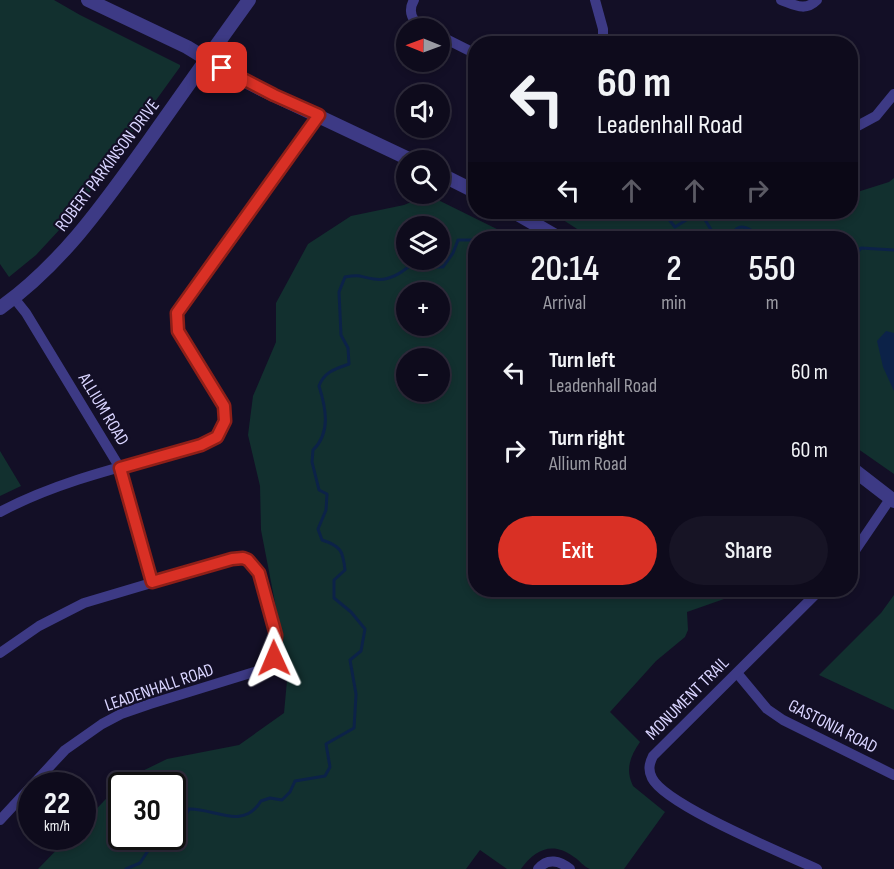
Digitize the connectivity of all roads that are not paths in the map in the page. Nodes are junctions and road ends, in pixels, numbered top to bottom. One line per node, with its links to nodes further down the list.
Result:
1 (88, 0): 11 (street)
2 (249, 0): 11 (street, ROBERT PARKINSON DRIVE)
3 (414, 0): 7 (street)
4 (595, 0): 8 (street)
5 (781, 0): 6 (street)
6 (817, 0)
7 (412, 18)
8 (603, 36)
9 (450, 41): 10 (street)
10 (468, 50)
11 (207, 59): 13 (street); 20 (street, ROBERT PARKINSON DRIVE)
12 (894, 94): 14 (street)
13 (319, 115): 15 (street); 22 (street)
14 (858, 126)
15 (396, 153)
16 (450, 179): 17 (street)
17 (468, 188)
18 (527, 219): 19 (street)
19 (548, 231)
20 (14, 298): 21 (street, ROBERT PARKINSON DRIVE); 22 (street, ALLIUM ROAD)
21 (0, 308)
22 (120, 468): 25 (street); 27 (street, ALLIUM ROAD)
23 (858, 473): 24 (street)
24 (892, 500): 26 (street)
25 (0, 512)
26 (858, 547)
27 (152, 582): 29 (street, LEADENHALL ROAD); 32 (street, LEADENHALL ROAD)
28 (813, 597): 30 (street, MONUMENT TRAIL)
29 (0, 653)
30 (737, 673): 31 (street, GASTONIA ROAD); 35 (street, MONUMENT TRAIL)
31 (894, 775)
32 (1, 817)
33 (538, 869): 34 (street)
34 (570, 869)
35 (817, 869)

